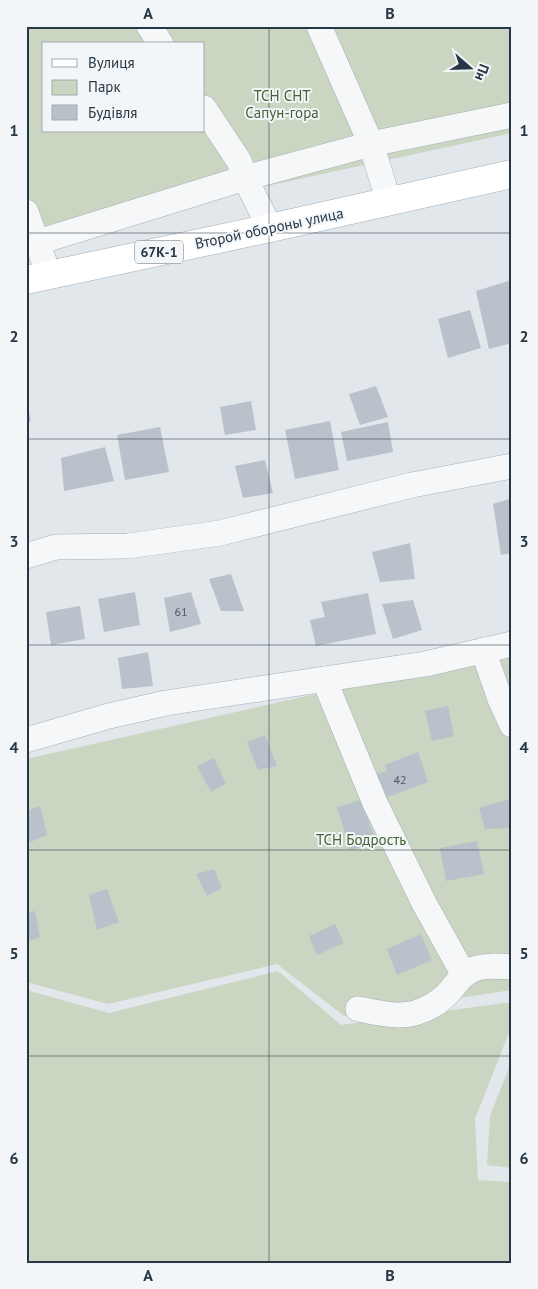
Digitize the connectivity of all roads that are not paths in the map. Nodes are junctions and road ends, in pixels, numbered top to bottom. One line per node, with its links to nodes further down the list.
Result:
1 (149, 26): 3 (street)
2 (319, 26): 6 (street)
3 (160, 42)
4 (205, 110): 8 (street)
5 (512, 115): 6 (street)
6 (371, 144): 8 (street); 9 (street)
7 (512, 174): 9 (main road, Второй обороны улица / 67К-1)
8 (245, 178): 11 (street); 12 (street)
9 (389, 202): 11 (main road, Второй обороны улица / 67К-1)
10 (26, 212): 12 (street)
11 (270, 228): 13 (main road, Второй обороны улица / 67К-1)
12 (38, 242): 13 (street)
13 (37, 277)
14 (512, 466): 15 (street)
15 (26, 556)
16 (512, 644): 17 (street)
17 (483, 650): 18 (street); 19 (street)
18 (324, 679): 20 (street); 22 (street)
19 (512, 725)
20 (26, 740)
21 (512, 966): 22 (street)
22 (464, 975): 23 (street)
23 (358, 1009)

